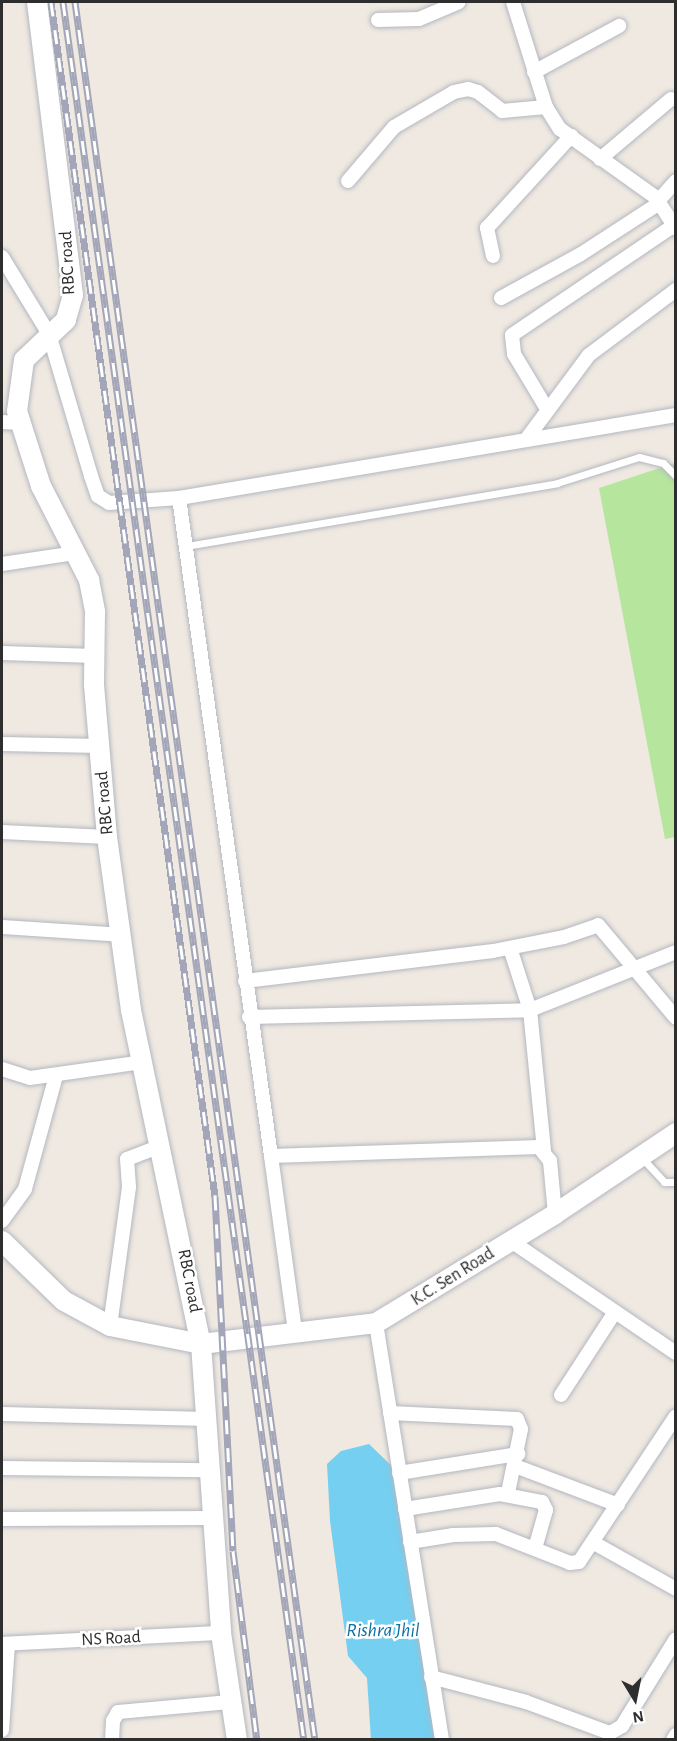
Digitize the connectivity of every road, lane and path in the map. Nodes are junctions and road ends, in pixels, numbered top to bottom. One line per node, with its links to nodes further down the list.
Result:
1 (37, 2): 19 (street, RBC road)
2 (513, 2): 6 (street)
3 (454, 3): 4 (street)
4 (378, 20)
5 (619, 26): 6 (street)
6 (534, 72): 8 (street)
7 (671, 99): 10 (street)
8 (546, 107): 9 (street); 11 (street)
9 (570, 136): 10 (street); 15 (street)
10 (600, 159): 13 (street)
11 (348, 181)
12 (675, 181): 13 (street)
13 (658, 202): 14 (street); 18 (street)
14 (674, 228): 20 (street)
15 (493, 256)
16 (2, 257): 19 (street)
17 (675, 290): 20 (street)
18 (501, 298)
19 (49, 334): 22 (street, RBC road); 25 (street)
20 (547, 410): 23 (street)
21 (675, 415): 23 (street)
22 (11, 422): 27 (street, RBC road)
23 (528, 437): 25 (street)
24 (675, 476): 26 (lane)
25 (179, 498): 26 (street)
26 (186, 546): 40 (street)
27 (76, 554): 28 (street); 30 (street, RBC road)
28 (2, 564)
29 (2, 653): 30 (street)
30 (95, 656): 32 (street, RBC road)
31 (2, 744): 32 (street)
32 (100, 746): 34 (street, RBC road)
33 (2, 832): 34 (street)
34 (107, 837): 36 (street, RBC road)
35 (2, 927): 36 (street)
36 (121, 935): 44 (street, RBC road)
37 (510, 948): 39 (street); 40 (street); 41 (street)
38 (675, 952): 39 (street)
39 (636, 969): 41 (street); 43 (street)
40 (245, 981): 42 (street)
41 (530, 1010): 42 (street); 49 (street)
42 (249, 1017): 50 (street)
43 (675, 1018)
44 (142, 1062): 46 (street); 48 (street, RBC road)
45 (2, 1069): 46 (street)
46 (56, 1076): 54 (street)
47 (675, 1133): 51 (street, K.C. Sen Road)
48 (159, 1147): 59 (street); 61 (street, RBC road)
49 (544, 1150): 50 (street); 53 (street)
50 (271, 1156): 60 (street)
51 (642, 1158): 52 (lane); 53 (street, K.C. Sen Road)
52 (675, 1182)
53 (555, 1214): 56 (street, K.C. Sen Road)
54 (2, 1221)
55 (2, 1241): 59 (street, K.C. Sen Road)
56 (511, 1241): 57 (street); 58 (street, K.C. Sen Road)
57 (615, 1312): 62 (street); 63 (street)
58 (376, 1323): 60 (street, K.C. Sen Road); 64 (street)
59 (110, 1326): 61 (street, K.C. Sen Road)
60 (295, 1332): 61 (street, K.C. Sen Road)
61 (201, 1344): 67 (street, RBC road)
62 (675, 1353)
63 (561, 1395)
64 (390, 1413): 68 (street); 71 (street)
65 (2, 1414): 67 (street)
66 (675, 1416): 73 (street)
67 (208, 1419): 70 (street, RBC road)
68 (517, 1460): 71 (street); 72 (street); 73 (street)
69 (2, 1468): 70 (street)
70 (210, 1470): 75 (street, RBC road)
71 (399, 1473): 74 (street)
72 (508, 1493): 74 (street); 79 (street)
73 (618, 1505): 78 (street)
74 (405, 1509): 77 (street)
75 (213, 1518): 76 (street); 81 (street, RBC road)
76 (2, 1519)
77 (410, 1542): 79 (street); 84 (street)
78 (594, 1543): 79 (street); 80 (street)
79 (535, 1548)
80 (675, 1589)
81 (220, 1633): 83 (street, NS Road); 85 (street, RBC road)
82 (675, 1640): 84 (street)
83 (5, 1644): 86 (street)
84 (431, 1677): 90 (street)
85 (230, 1702): 88 (street); 89 (street, RBC road)
86 (2, 1730)
87 (675, 1736): 91 (street)
88 (112, 1740)
89 (237, 1740)
90 (442, 1740)
91 (673, 1740)

